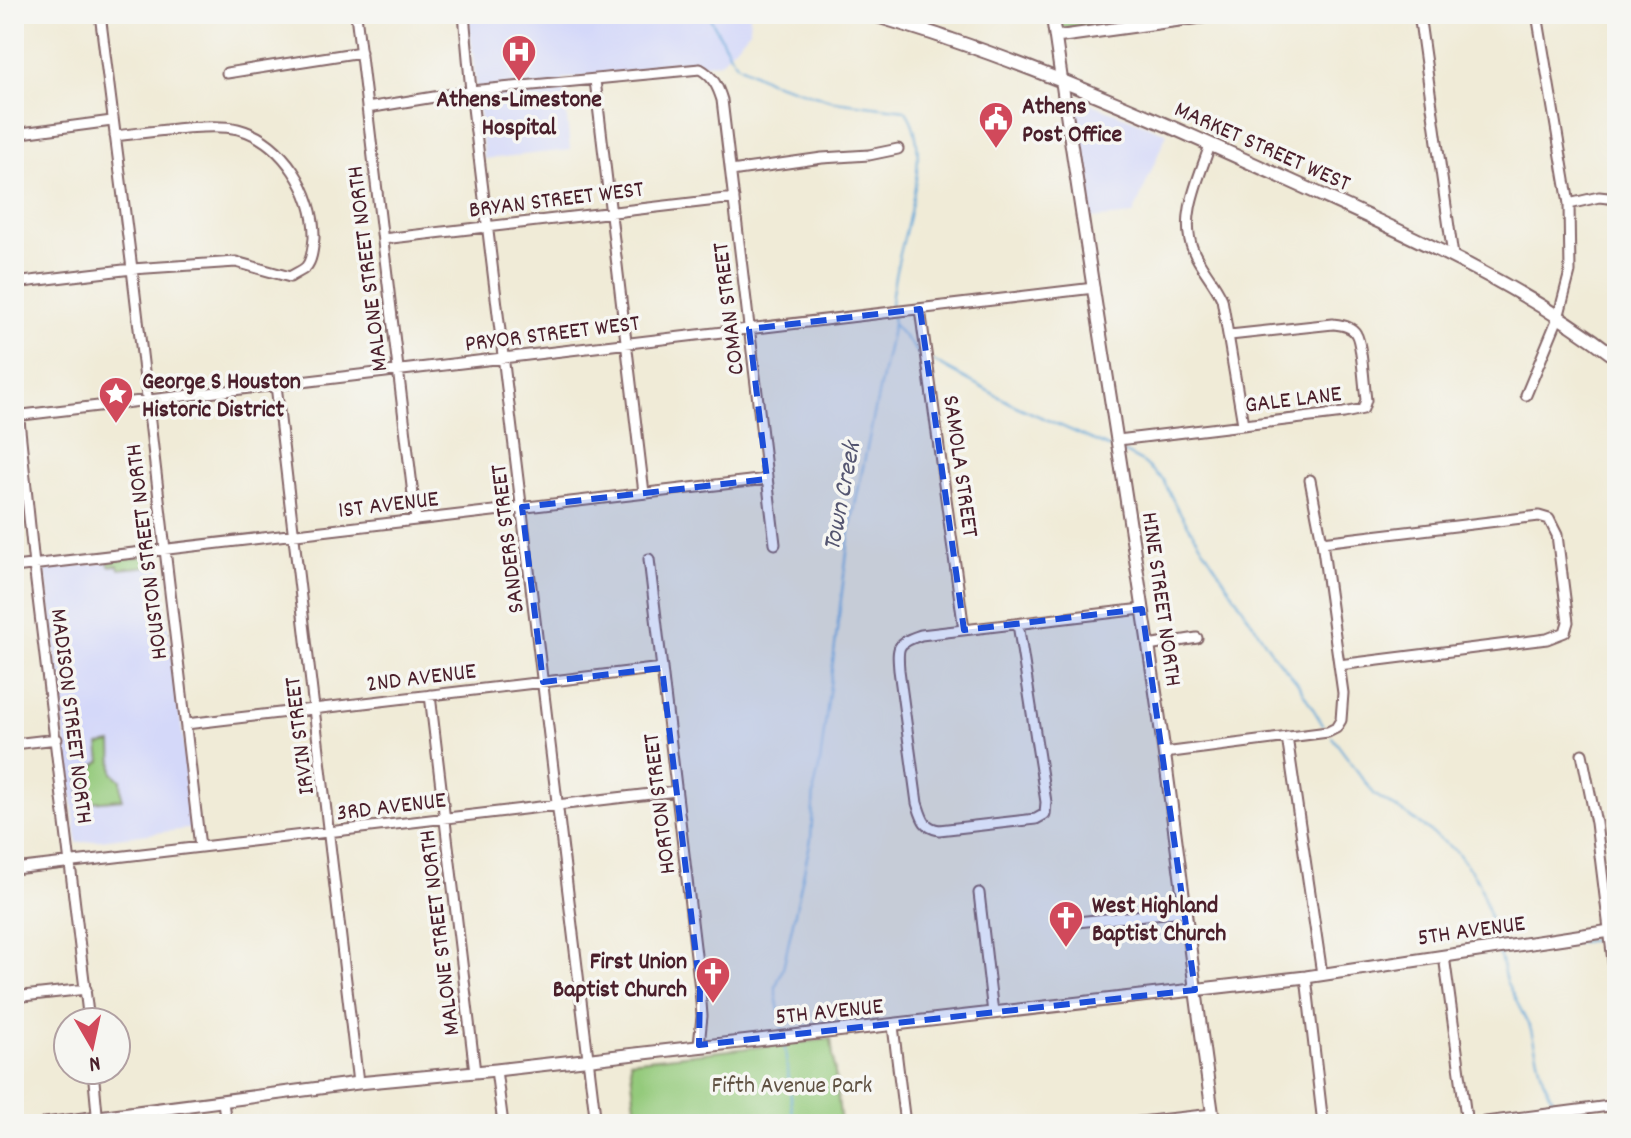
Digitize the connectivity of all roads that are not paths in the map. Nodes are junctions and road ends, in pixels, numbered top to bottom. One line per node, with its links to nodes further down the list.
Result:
1 (100, 14): 16 (street, HOUSTON STREET NORTH)
2 (356, 14): 10 (street, MALONE STREET NORTH)
3 (464, 14): 14 (street, SANDERS STREET)
4 (871, 14): 13 (main road, MARKET STREET WEST)
5 (1052, 14): 9 (street, HINE STREET NORTH)
6 (1223, 14): 9 (street)
7 (1419, 14): 28 (street)
8 (1537, 14): 24 (street)
9 (1056, 37): 13 (street, HINE STREET NORTH)
10 (361, 52): 11 (street); 15 (street, MALONE STREET NORTH)
11 (227, 73)
12 (595, 80): 14 (street); 21 (street, COMAN STREET); 25 (street)
13 (1061, 82): 19 (main road, MARKET STREET WEST); 31 (street, HINE STREET NORTH)
14 (471, 91): 15 (street); 26 (street, SANDERS STREET)
15 (367, 108): 27 (street, MALONE STREET NORTH)
16 (112, 121): 17 (street); 18 (street, HOUSTON STREET NORTH)
17 (14, 134)
18 (115, 136): 29 (street, HOUSTON STREET NORTH); 29 (street)
19 (1210, 145): 28 (main road, MARKET STREET WEST); 35 (street)
20 (898, 149): 21 (street)
21 (731, 171): 22 (street, COMAN STREET)
22 (734, 198): 25 (street, BRYAN STREET WEST); 34 (street, COMAN STREET)
23 (1617, 199): 24 (street)
24 (1569, 204): 33 (street)
25 (611, 212): 26 (street, BRYAN STREET WEST); 36 (street)
26 (489, 226): 27 (street, BRYAN STREET WEST); 37 (street, SANDERS STREET)
27 (383, 239): 39 (street, MALONE STREET NORTH)
28 (1453, 256): 33 (main road, MARKET STREET WEST)
29 (132, 269): 30 (street); 43 (street, HOUSTON STREET NORTH)
30 (14, 283)
31 (1094, 288): 32 (street, PRYOR STREET WEST); 46 (street, HINE STREET NORTH)
32 (920, 309): 34 (street, PRYOR STREET WEST); 61 (street, SAMOLA STREET)
33 (1558, 318): 38 (main road, MARKET STREET WEST); 42 (street)
34 (749, 329): 36 (street, PRYOR STREET WEST); 47 (street, COMAN STREET)
35 (1230, 335): 45 (street); 45 (street, GALE LANE)
36 (626, 344): 37 (street, PRYOR STREET WEST); 49 (street)
37 (505, 358): 39 (street, PRYOR STREET WEST); 50 (street, SANDERS STREET)
38 (1617, 358)
39 (398, 370): 41 (street, PRYOR STREET WEST); 51 (street, MALONE STREET NORTH)
40 (14, 372): 44 (street, MADISON STREET NORTH)
41 (276, 385): 43 (street, PRYOR STREET WEST); 52 (street, IRVIN STREET)
42 (1526, 395)
43 (148, 400): 44 (street, PRYOR STREET WEST); 55 (street, HOUSTON STREET NORTH)
44 (16, 415): 57 (street, MADISON STREET NORTH)
45 (1243, 424): 46 (street, GALE LANE)
46 (1118, 440): 59 (street, HINE STREET NORTH)
47 (767, 479): 49 (street, 1ST AVENUE); 54 (street, COMAN STREET)
48 (1310, 480): 53 (street)
49 (644, 493): 50 (street, 1ST AVENUE)
50 (522, 507): 51 (street, 1ST AVENUE); 66 (street, SANDERS STREET)
51 (416, 520): 52 (street, 1ST AVENUE)
52 (294, 534): 55 (street, 1ST AVENUE); 68 (street, IRVIN STREET)
53 (1322, 542): 64 (street); 64 (street)
54 (775, 544)
55 (165, 549): 57 (street, 1ST AVENUE); 69 (street, HOUSTON STREET NORTH)
56 (649, 559): 65 (street, HORTON STREET)
57 (34, 565): 58 (street, 1ST AVENUE); 71 (street, MADISON STREET NORTH)
58 (14, 567)
59 (1142, 609): 60 (street); 63 (street, HINE STREET NORTH)
60 (1018, 624): 61 (street); 61 (street)
61 (964, 630)
62 (1197, 638): 63 (street)
63 (1148, 646): 73 (street, HINE STREET NORTH)
64 (1339, 665): 70 (street)
65 (662, 668): 66 (street, 2ND AVENUE); 75 (street, HORTON STREET)
66 (543, 682): 67 (street, 2ND AVENUE); 76 (street, SANDERS STREET)
67 (430, 695): 68 (street, 2ND AVENUE); 77 (street, MALONE STREET NORTH)
68 (314, 709): 69 (street, 2ND AVENUE); 78 (street, IRVIN STREET)
69 (186, 724): 79 (street, HOUSTON STREET NORTH)
70 (1287, 737): 73 (street); 87 (street)
71 (57, 739): 72 (street); 80 (street, MADISON STREET NORTH)
72 (14, 744)
73 (1164, 753): 83 (street, HINE STREET NORTH)
74 (1582, 754): 85 (street)
75 (676, 791): 76 (street, 3RD AVENUE); 96 (street, HORTON STREET)
76 (557, 805): 77 (street, 3RD AVENUE); 97 (street, SANDERS STREET)
77 (445, 819): 78 (street, 3RD AVENUE); 99 (street, MALONE STREET NORTH)
78 (329, 832): 79 (street, 3RD AVENUE); 100 (street, IRVIN STREET)
79 (200, 847): 80 (street, 3RD AVENUE)
80 (71, 863): 81 (street, 3RD AVENUE); 89 (street, MADISON STREET NORTH)
81 (14, 869)
82 (979, 893): 94 (street)
83 (1184, 911): 84 (street); 90 (street, HINE STREET NORTH)
84 (1077, 922)
85 (1613, 931): 86 (street, 5TH AVENUE); 91 (street)
86 (1444, 956): 87 (street, 5TH AVENUE); 113 (street)
87 (1322, 974): 88 (street, 5TH AVENUE)
88 (1306, 977): 90 (street, 5TH AVENUE); 112 (street)
89 (86, 989): 92 (street); 93 (street, MADISON STREET NORTH)
90 (1195, 990): 94 (street, 5TH AVENUE); 104 (street, HINE STREET NORTH)
91 (1617, 994)
92 (14, 997)
93 (88, 1006)
94 (993, 1013): 95 (street, 5TH AVENUE)
95 (893, 1026): 96 (street, 5TH AVENUE); 110 (street)
96 (699, 1045): 97 (street, 5TH AVENUE)
97 (589, 1059): 98 (street, 5TH AVENUE); 109 (street, SANDERS STREET)
98 (496, 1070): 99 (street, 5TH AVENUE); 108 (street)
99 (475, 1072): 100 (street, 5TH AVENUE)
100 (358, 1083): 102 (street, 5TH AVENUE)
101 (95, 1086): 105 (street)
102 (223, 1102): 105 (street, 5TH AVENUE); 107 (street)
103 (1617, 1105): 113 (street)
104 (1213, 1119): 111 (street)
105 (98, 1120): 106 (street, 5TH AVENUE)
106 (45, 1124)
107 (226, 1124)
108 (503, 1124)
109 (596, 1124)
110 (905, 1124)
111 (1122, 1124)
112 (1323, 1124)
113 (1469, 1124)

